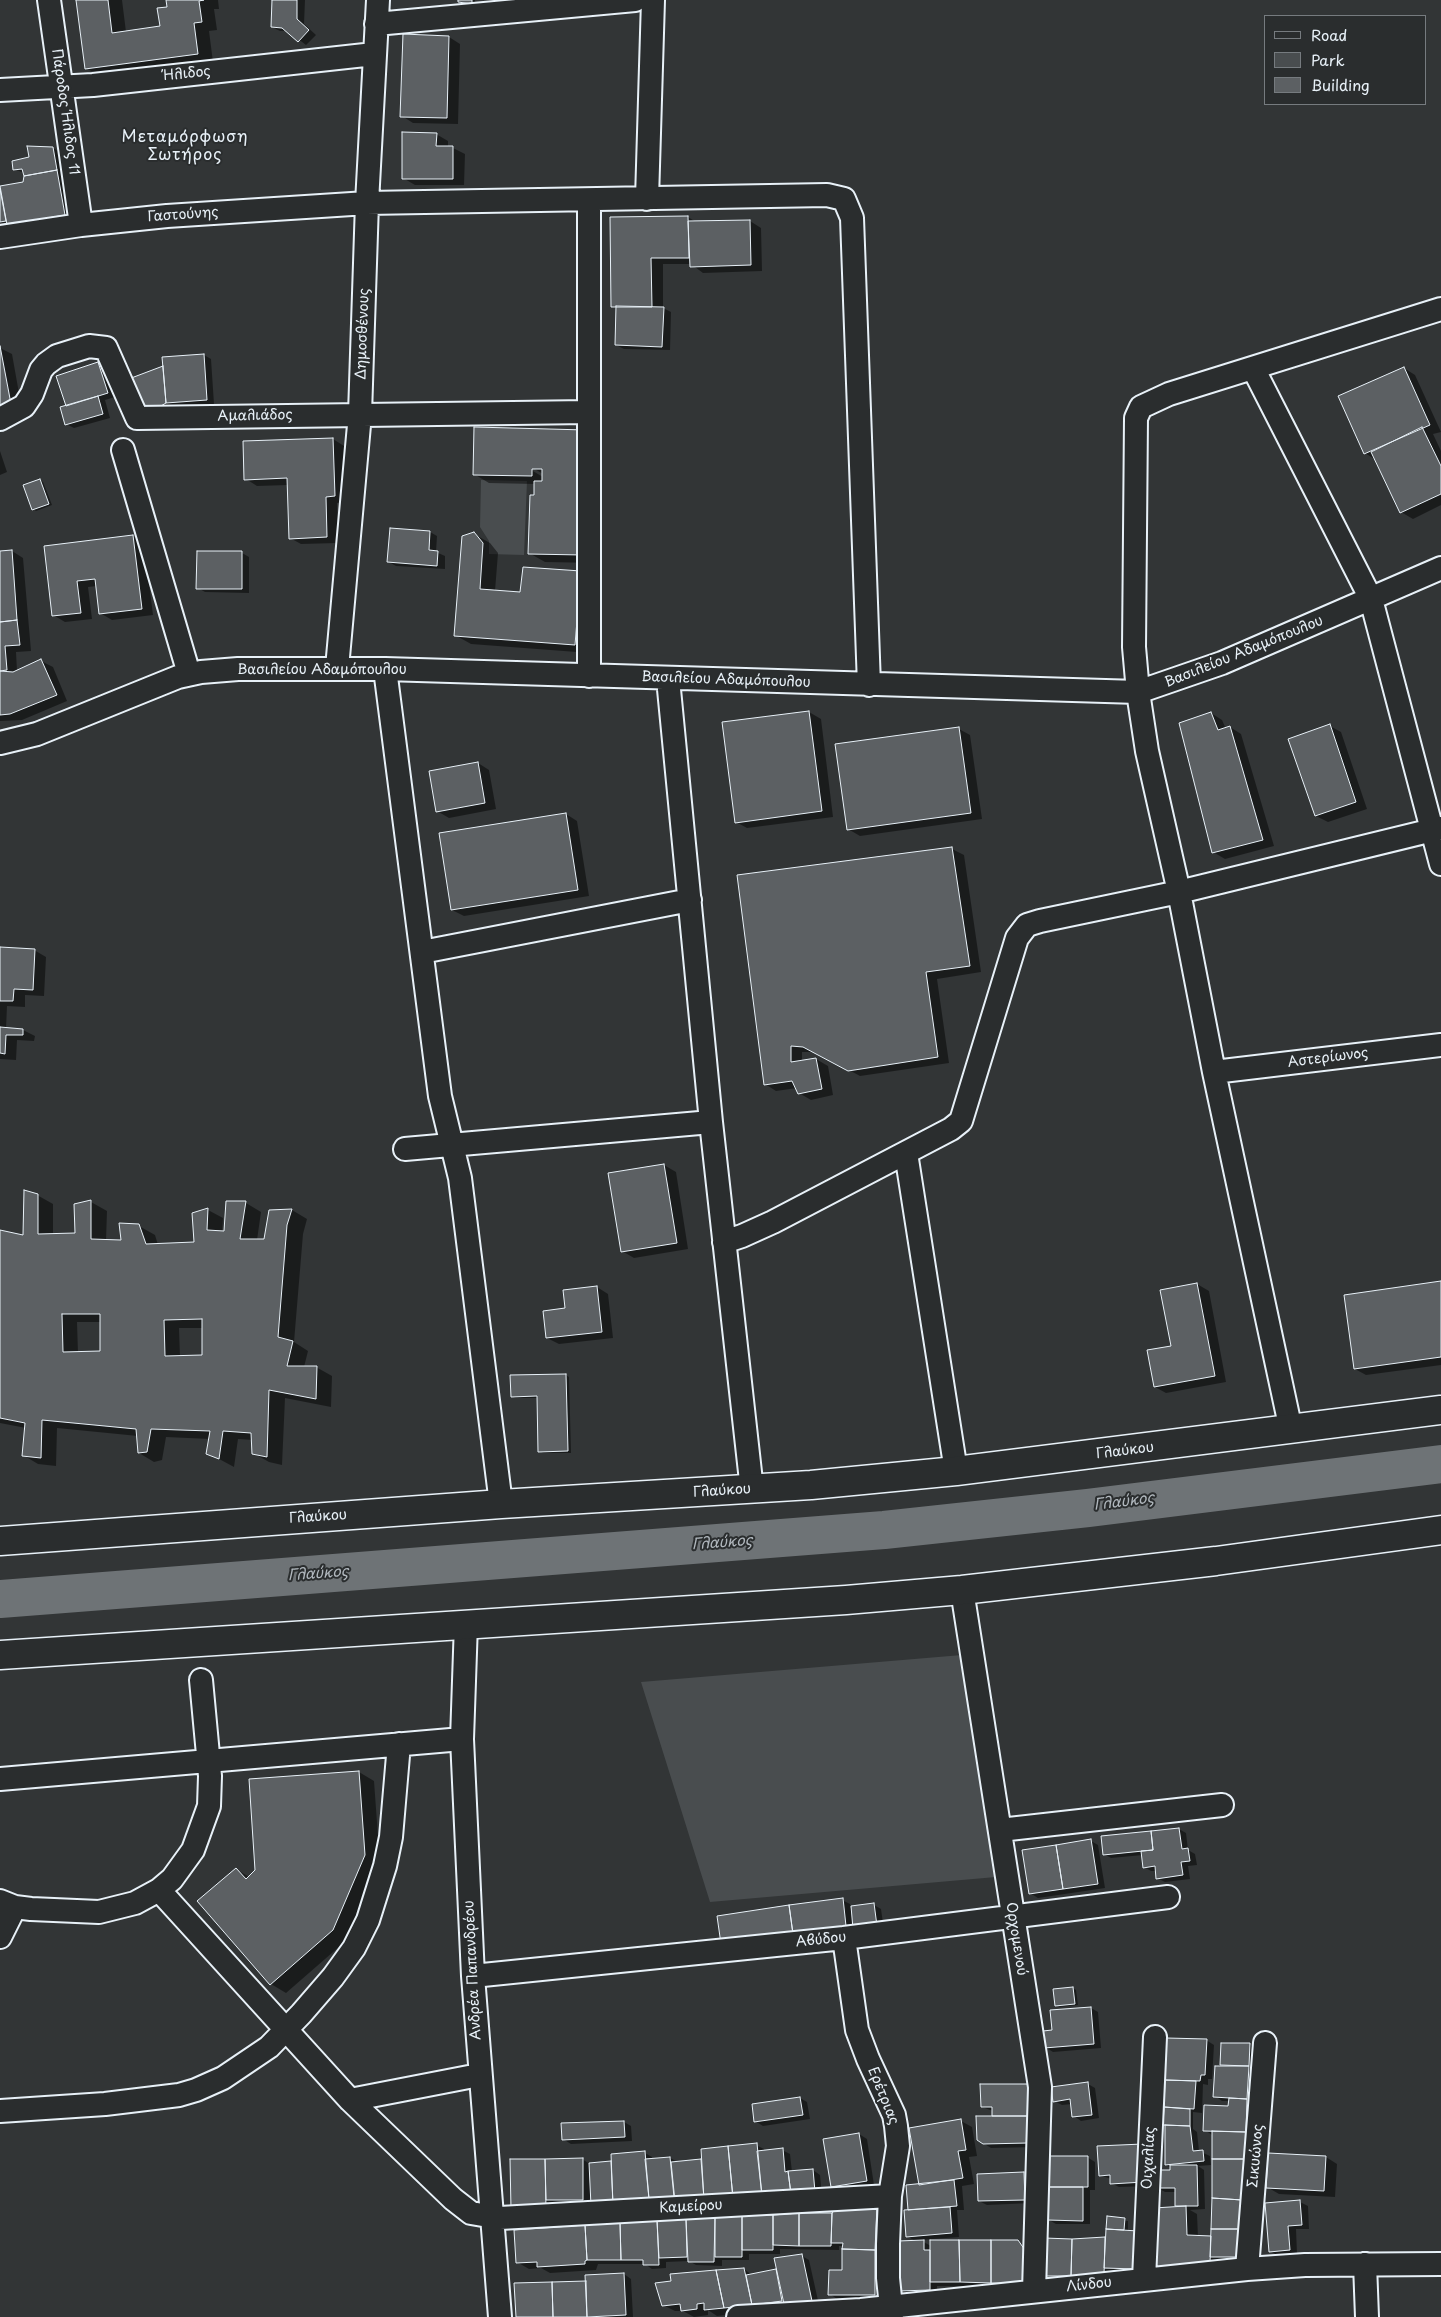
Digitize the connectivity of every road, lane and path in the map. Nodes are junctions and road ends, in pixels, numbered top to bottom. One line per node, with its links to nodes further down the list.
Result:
1 (49, 0): 7 (street, Πάροδος Ήλιδος 11)
2 (378, 0): 5 (street, Δημοσθένους)
3 (635, 0): 5 (street)
4 (653, 0): 9 (street)
5 (376, 24): 6 (street, Δημοσθένους)
6 (374, 54): 7 (street, Ήλιδος); 11 (street, Δημοσθένους)
7 (62, 87): 8 (street, Ήλιδος); 12 (street, Πάροδος Ήλιδος 11)
8 (0, 90)
9 (647, 199): 10 (street, Γαστούνης); 27 (street, Γαστούνης)
10 (589, 200): 11 (street, Γαστούνης); 16 (street)
11 (367, 203): 12 (street, Γαστούνης); 17 (street, Δημοσθένους)
12 (81, 225): 13 (street, Γαστούνης)
13 (0, 237)
14 (1441, 309): 15 (street)
15 (1253, 368): 21 (street); 28 (street)
16 (588, 412): 17 (street, Αμαλιάδος); 25 (street)
17 (360, 414): 18 (street, Αμαλιάδος); 22 (street, Δημοσθένους)
18 (0, 419)
19 (123, 450): 24 (street)
20 (1441, 568): 21 (street, Βασιλείου Αδαμόπουλου)
21 (1371, 599): 28 (street, Βασιλείου Αδαμόπουλου); 30 (street)
22 (337, 668): 23 (street, Βασιλείου Αδαμόπουλου); 24 (street, Βασιλείου Αδαμόπουλου)
23 (385, 669): 25 (street, Βασιλείου Αδαμόπουλου); 34 (street)
24 (189, 674): 29 (street, Βασιλείου Αδαμόπουλου)
25 (589, 676): 26 (street, Βασιλείου Αδαμόπουλου)
26 (668, 679): 27 (street, Βασιλείου Αδαμόπουλου); 33 (street)
27 (869, 685): 28 (street, Βασιλείου Αδαμόπουλου)
28 (1138, 692): 32 (street)
29 (0, 743)
30 (1437, 829): 31 (street); 32 (street)
31 (1441, 864)
32 (1179, 892): 36 (street); 40 (street)
33 (690, 900): 34 (street); 37 (street)
34 (422, 952): 38 (street)
35 (1441, 1046): 36 (street, Αστερίωνος)
36 (1214, 1072): 43 (street)
37 (710, 1122): 38 (street); 41 (street)
38 (454, 1145): 39 (street); 46 (street)
39 (405, 1150)
40 (906, 1152): 41 (street); 44 (street)
41 (724, 1242): 45 (street)
42 (1441, 1410): 43 (main road, Γλαύκου)
43 (1291, 1430): 44 (main road, Γλαύκου)
44 (956, 1471): 45 (main road, Γλαύκου)
45 (752, 1490): 46 (main road, Γλαύκου)
46 (501, 1504): 48 (main road, Γλαύκου)
47 (1441, 1530): 49 (main road)
48 (0, 1541)
49 (962, 1590): 50 (main road); 58 (street, Ορχομενού)
50 (466, 1623): 51 (main road); 53 (street, Ανδρέα Παπανδρέου)
51 (0, 1655)
52 (201, 1680): 55 (street)
53 (462, 1739): 54 (street); 65 (street, Ανδρέα Παπανδρέου)
54 (399, 1744): 55 (street); 66 (street)
55 (209, 1760): 56 (street); 59 (street)
56 (0, 1779)
57 (1222, 1805): 58 (street)
58 (1000, 1830): 62 (street, Ορχομενού)
59 (159, 1890): 61 (street); 66 (street)
60 (1168, 1897): 62 (street, Αβύδου)
61 (8, 1904): 63 (street)
62 (1012, 1916): 64 (street, Αβύδου); 78 (street, Ορχομενού)
63 (0, 1937)
64 (844, 1938): 65 (street, Αβύδου); 72 (street, Ερέτριας)
65 (472, 1976): 69 (street, Ανδρέα Παπανδρέου)
66 (286, 2031): 70 (street); 71 (street)
67 (1155, 2037): 77 (street, Οιχαλίας)
68 (1265, 2043): 76 (street, Σικυώνος)
69 (479, 2075): 70 (street); 73 (street, Ανδρέα Παπανδρέου)
70 (350, 2100): 73 (street)
71 (0, 2111)
72 (890, 2196): 73 (street, Καμείρου); 79 (street, Ερέτριας)
73 (492, 2218): 80 (street, Ανδρέα Παπανδρέου)
74 (1365, 2264): 75 (street, Λίνδου); 76 (street, Λίνδου); 82 (street)
75 (1441, 2264)
76 (1246, 2269): 77 (street, Λίνδου)
77 (1144, 2279): 78 (street, Λίνδου)
78 (1034, 2291): 79 (street, Λίνδου)
79 (891, 2312): 81 (street, Λίνδου)
80 (500, 2317)
81 (738, 2317)
82 (1368, 2317)

